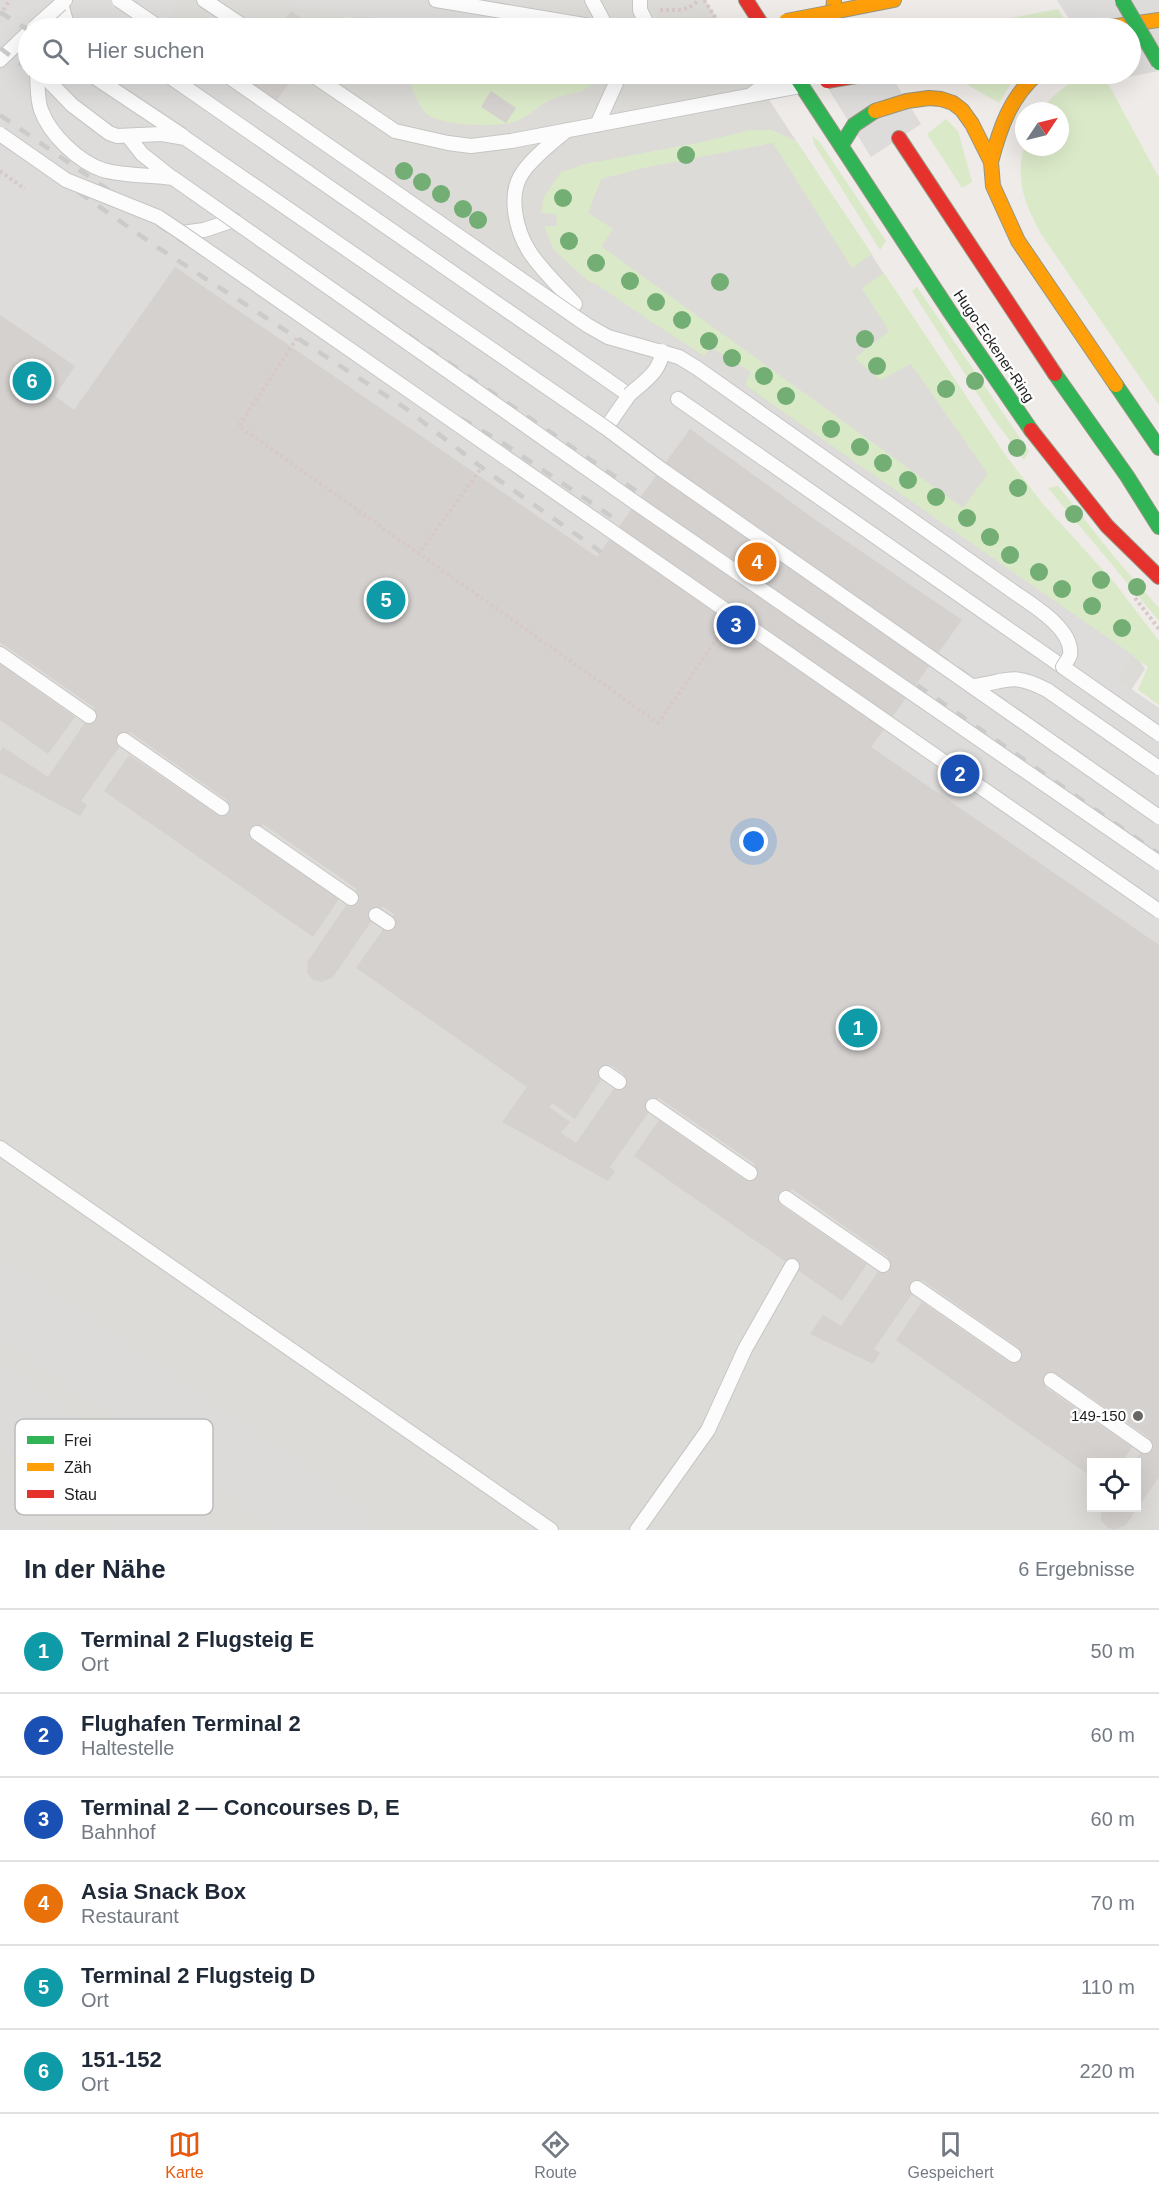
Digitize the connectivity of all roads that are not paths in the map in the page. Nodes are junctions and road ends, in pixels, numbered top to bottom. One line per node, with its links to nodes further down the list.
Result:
1 (119, 0): 14 (lane, bridge)
2 (204, 0): 15 (lane)
3 (436, 0): 16 (lane)
4 (592, 0): 17 (lane)
5 (640, 0): 18 (lane)
6 (746, 0): 19 (main road)
7 (895, 0): 10 (main road); 21 (main road)
8 (1122, 0): 22 (main road, bridge)
9 (63, 2): 11 (lane, bridge); 12 (lane, bridge); 13 (lane)
10 (833, 6): 20 (main road, bridge)
11 (45, 18)
12 (53, 18)
13 (66, 18)
14 (145, 18)
15 (231, 18)
16 (543, 18)
17 (602, 18)
18 (644, 18)
19 (757, 18)
20 (795, 18)
21 (876, 18)
22 (1132, 18)
23 (1159, 20): 24 (main road)
24 (1141, 23)
25 (1141, 34): 28 (main road, bridge)
26 (18, 43): 27 (lane)
27 (0, 60)
28 (1157, 67)
29 (37, 84): 51 (lane, bridge)
30 (52, 84): 46 (lane, bridge)
31 (108, 84): 47 (lane, bridge)
32 (180, 84): 56 (lane, bridge)
33 (239, 84): 55 (lane, bridge)
34 (326, 84): 44 (lane)
35 (616, 84): 43 (lane)
36 (765, 84): 41 (lane)
37 (786, 84): 41 (lane)
38 (801, 84): 42 (main road, Hugo-Eckener-Ring)
39 (827, 84): 42 (main road)
40 (1027, 84): 50 (main road)
41 (749, 96): 43 (lane)
42 (824, 118): 49 (main road, Hugo-Eckener-Ring)
43 (597, 125): 44 (lane)
44 (567, 130): 54 (lane)
45 (0, 134): 53 (lane, bridge)
46 (128, 136): 47 (lane, bridge); 51 (lane, bridge)
47 (185, 138): 58 (lane, bridge)
48 (899, 138): 60 (main road)
49 (841, 146): 50 (main road, bridge); 63 (main road, Hugo-Eckener-Ring)
50 (991, 162): 59 (main road)
51 (172, 178): 52 (lane, bridge)
52 (234, 220): 53 (lane); 74 (lane, bridge)
53 (182, 233): 76 (lane, bridge)
54 (575, 304)
55 (662, 351): 56 (lane, bridge); 65 (lane, bridge)
56 (629, 395): 58 (lane)
57 (678, 399): 65 (lane)
58 (606, 428): 66 (lane, bridge)
59 (1159, 448)
60 (1143, 497): 61 (main road); 62 (main road)
61 (1159, 515)
62 (1159, 527)
63 (1159, 577)
64 (0, 654): 67 (lane)
65 (1063, 667): 68 (lane, bridge)
66 (974, 686): 70 (lane, bridge); 72 (lane, bridge)
67 (89, 716)
68 (1159, 734)
69 (124, 740): 71 (lane)
70 (1159, 768)
71 (222, 807)
72 (1159, 817)
73 (257, 832): 75 (lane)
74 (1159, 863)
75 (351, 898)
76 (1159, 910)
77 (606, 1073): 78 (lane)
78 (619, 1082)
79 (653, 1106): 81 (lane)
80 (0, 1148): 89 (lane)
81 (750, 1173)
82 (786, 1198): 83 (lane)
83 (883, 1265)
84 (792, 1266): 90 (lane)
85 (916, 1288): 86 (lane)
86 (1014, 1355)
87 (1050, 1380): 88 (lane)
88 (1145, 1446)
89 (551, 1530)
90 (637, 1530)

